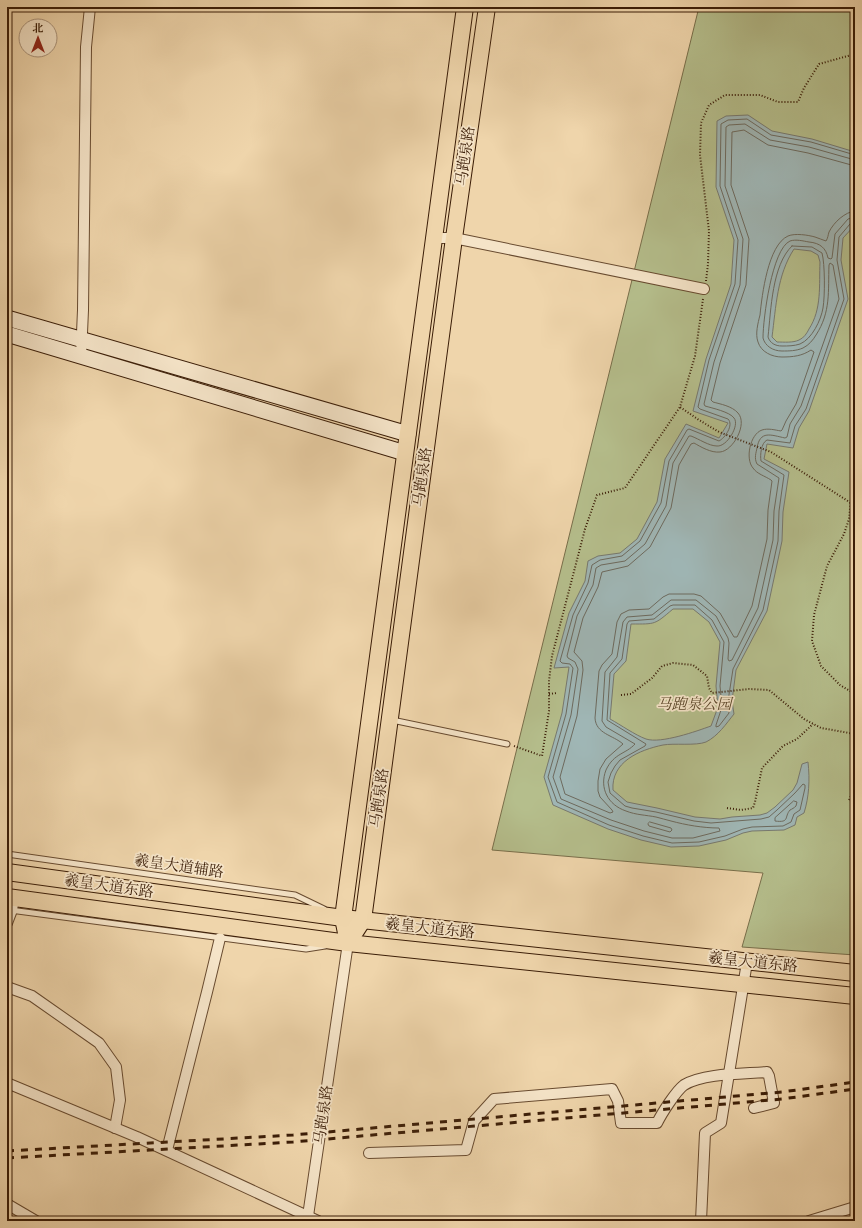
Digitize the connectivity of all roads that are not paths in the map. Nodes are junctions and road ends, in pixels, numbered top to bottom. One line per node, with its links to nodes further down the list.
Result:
1 (90, 7): 9 (street)
2 (465, 7): 4 (main road, 马跑泉路)
3 (487, 7): 5 (main road, 马跑泉路)
4 (434, 238): 5 (street); 11 (main road, 马跑泉路)
5 (454, 238): 6 (street); 13 (main road, 马跑泉路)
6 (704, 289)
7 (7, 318): 9 (street)
8 (7, 334): 10 (street)
9 (82, 340): 10 (street); 11 (street)
10 (81, 356): 12 (street)
11 (408, 434): 12 (main road, 马跑泉路)
12 (405, 453): 18 (main road, 马跑泉路)
13 (389, 720): 14 (lane); 19 (main road, 马跑泉路)
14 (507, 744)
15 (7, 854): 18 (lane, 羲皇大道辅路)
16 (7, 872): 18 (main road, 羲皇大道东路)
17 (10, 904): 20 (street); 21 (lane); 22 (main road, 羲皇大道东路)
18 (343, 918): 19 (main road, 羲皇大道东路); 22 (main road, 马跑泉路)
19 (363, 920): 22 (main road, 马跑泉路); 23 (main road, 羲皇大道东路)
20 (7, 923)
21 (220, 938): 22 (lane); 32 (street)
22 (348, 943): 25 (main road, 羲皇大道东路); 36 (street, 马跑泉路)
23 (747, 962): 24 (main road, 羲皇大道东路); 25 (street)
24 (855, 973)
25 (744, 986): 27 (main road, 羲皇大道东路); 28 (street)
26 (7, 988): 31 (street)
27 (855, 996)
28 (729, 1074): 30 (street); 33 (street); 39 (street)
29 (7, 1083): 31 (street)
30 (754, 1108)
31 (115, 1128): 32 (street)
32 (167, 1150): 36 (street)
33 (369, 1153)
34 (7, 1204): 37 (street)
35 (855, 1207): 40 (street)
36 (308, 1216): 38 (street)
37 (36, 1221)
38 (318, 1221)
39 (701, 1221)
40 (809, 1221)

